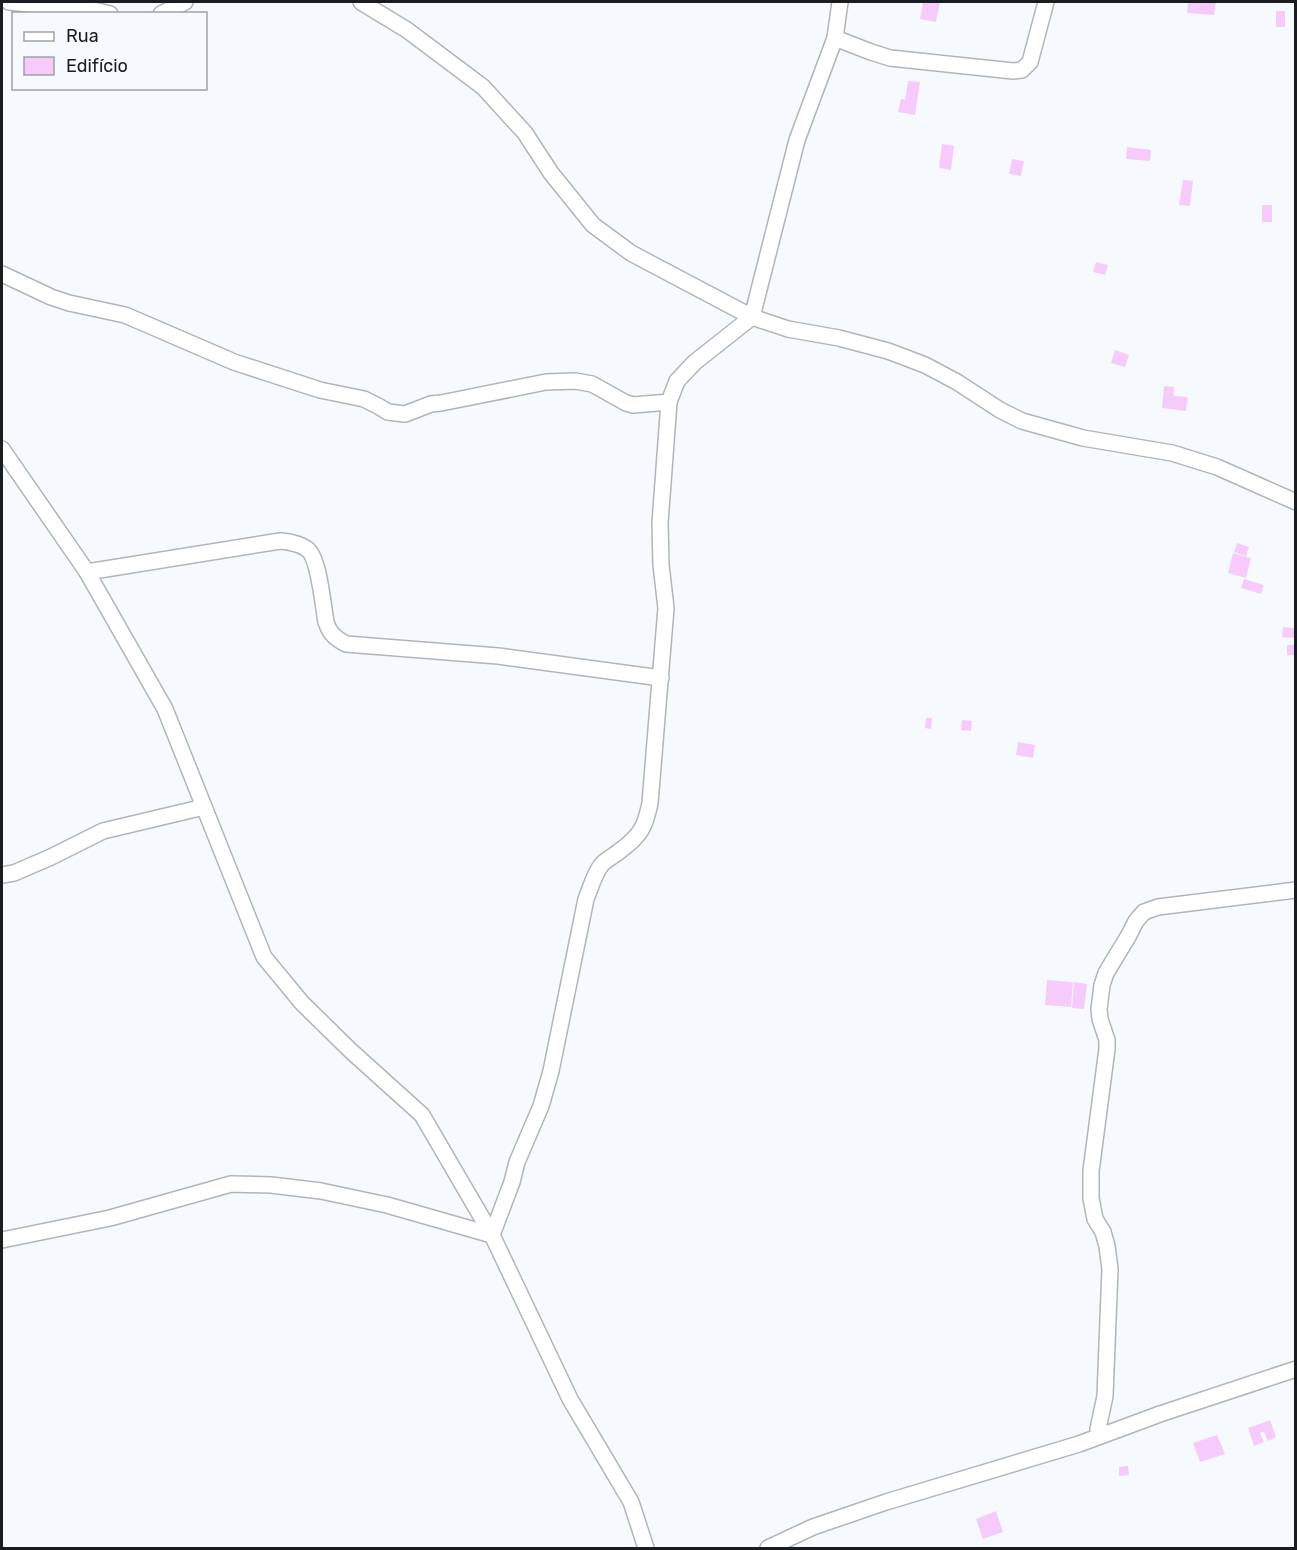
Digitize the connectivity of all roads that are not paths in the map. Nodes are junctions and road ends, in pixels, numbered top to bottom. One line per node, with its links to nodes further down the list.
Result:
1 (9, 2): 6 (street)
2 (185, 2): 7 (street)
3 (361, 2): 10 (street)
4 (840, 2): 8 (street)
5 (1046, 2): 8 (street)
6 (102, 12)
7 (165, 12)
8 (836, 38): 10 (street)
9 (2, 274): 11 (street)
10 (752, 317): 11 (street); 13 (street)
11 (669, 402): 15 (street)
12 (2, 449): 14 (street)
13 (1296, 502)
14 (87, 572): 15 (street); 16 (street)
15 (661, 678): 19 (street)
16 (204, 807): 17 (street); 19 (street)
17 (2, 875)
18 (1296, 890): 22 (street)
19 (492, 1235): 20 (street); 23 (street)
20 (2, 1240)
21 (1296, 1369): 22 (street)
22 (1099, 1436): 24 (street)
23 (646, 1548)
24 (768, 1548)

